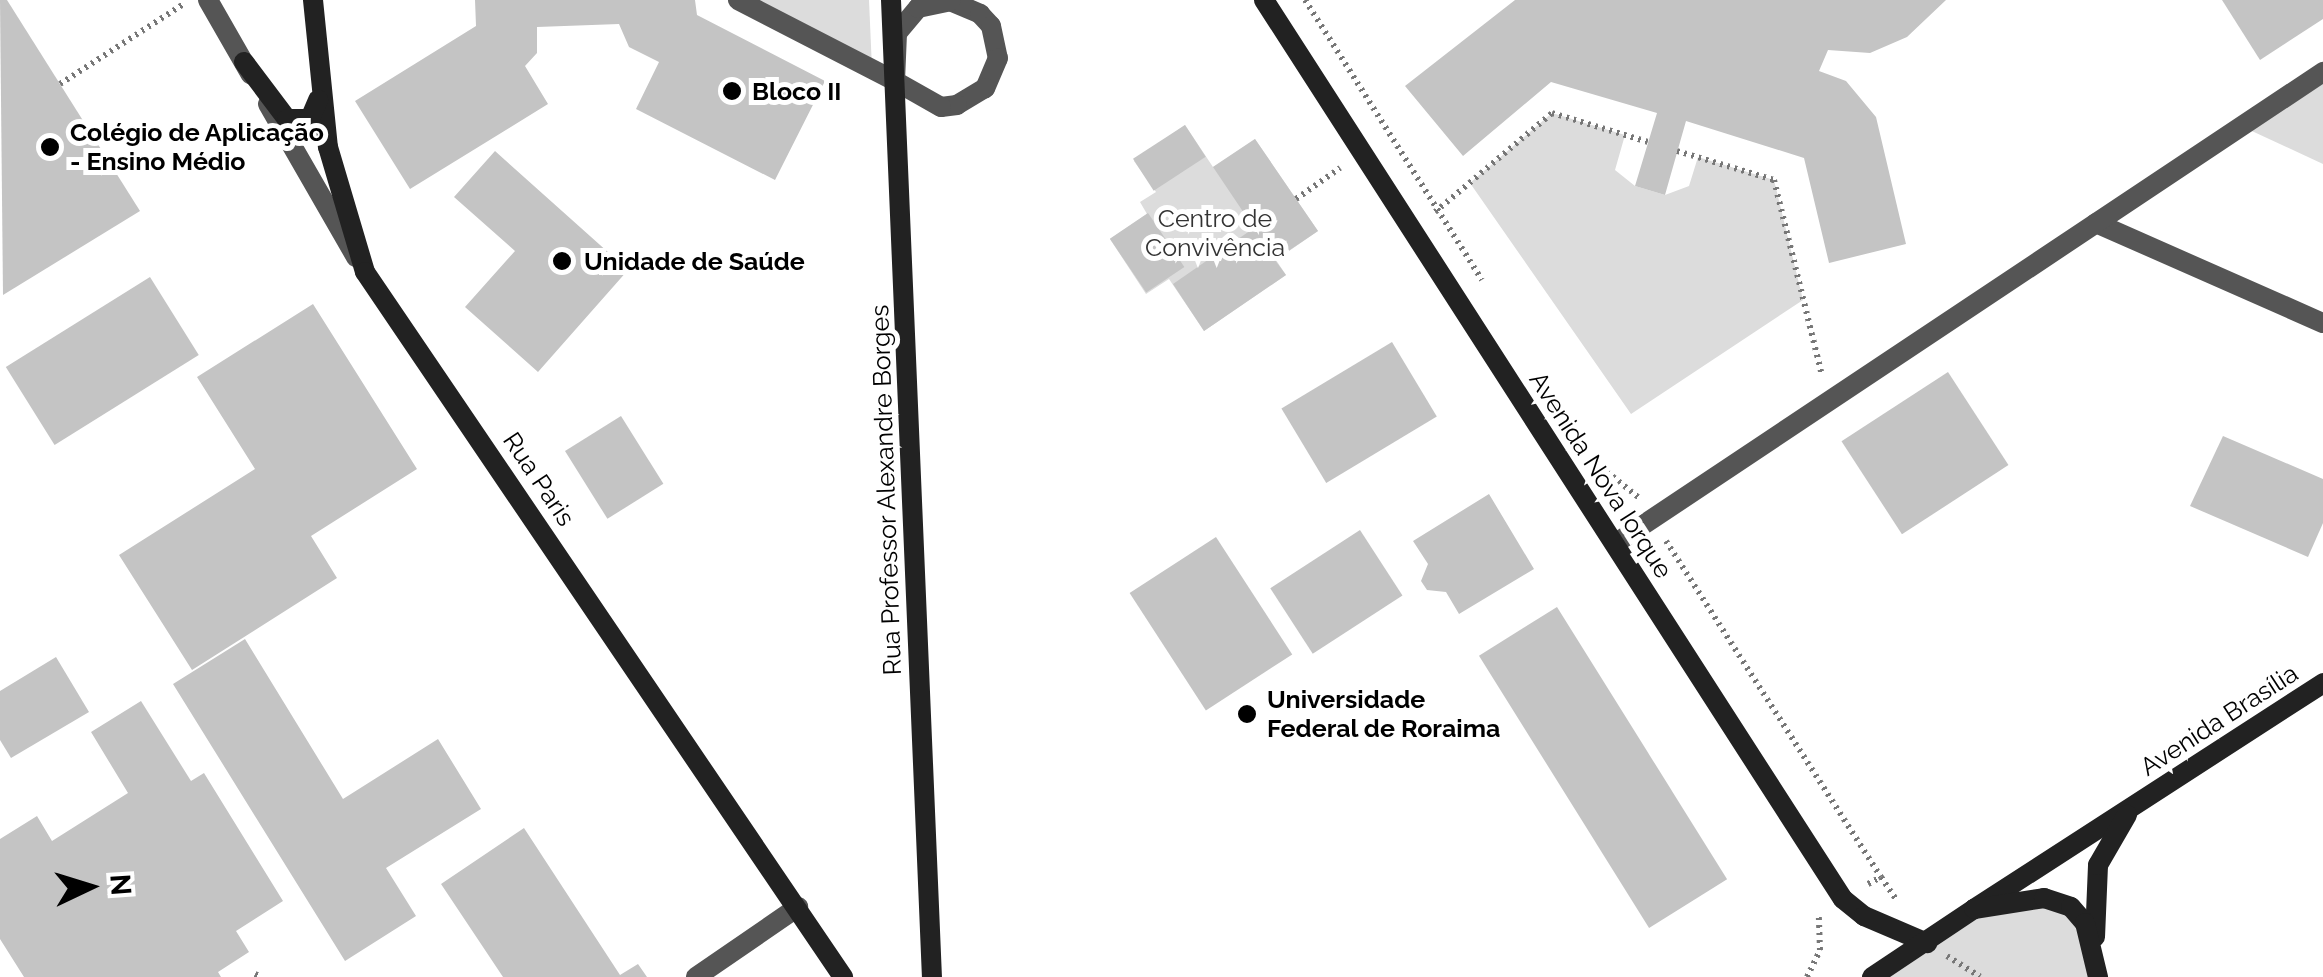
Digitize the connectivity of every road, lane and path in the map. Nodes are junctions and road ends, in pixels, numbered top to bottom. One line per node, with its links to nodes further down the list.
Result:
1 (189, 0): 12 (path)
2 (208, 0): 8 (street, Rua Paris)
3 (313, 0): 9 (street)
4 (738, 0): 11 (street)
5 (891, 0): 11 (street, Rua Professor Alexandre Borges)
6 (1264, 0): 15 (street, Avenida Nova Iorque)
7 (1305, 0): 17 (path)
8 (244, 62): 9 (street); 20 (street, Rua Paris)
9 (315, 67): 20 (street)
10 (2323, 72): 18 (street)
11 (894, 81): 11 (street); 36 (street, Rua Professor Alexandre Borges)
12 (60, 84)
13 (1648, 142): 17 (path)
14 (1677, 151): 23 (path)
15 (1362, 152): 16 (path); 19 (street, Avenida Nova Iorque)
16 (1296, 199)
17 (1438, 210): 19 (path); 21 (path)
18 (2096, 223): 22 (street); 23 (street)
19 (1413, 231): 26 (street, Avenida Nova Iorque)
20 (365, 272): 30 (street, Rua Paris)
21 (1490, 292)
22 (2323, 324)
23 (1829, 401): 25 (street)
24 (1590, 453): 25 (path)
25 (1652, 519): 26 (street); 29 (path)
26 (1616, 543): 32 (street, Avenida Nova Iorque)
27 (2323, 683): 28 (street, Avenida Brasília)
28 (2142, 799): 31 (street, Avenida Brasília); 33 (street, Avenida Brasília)
29 (1881, 877)
30 (798, 907): 34 (street); 35 (street, Rua Paris)
31 (1974, 909): 32 (street, Avenida Brasília); 33 (street)
32 (1927, 943): 37 (street, Avenida Brasília)
33 (2095, 944): 38 (street, Avenida Brasília)
34 (696, 977)
35 (844, 977)
36 (932, 977)
37 (1872, 977)
38 (2098, 977)

